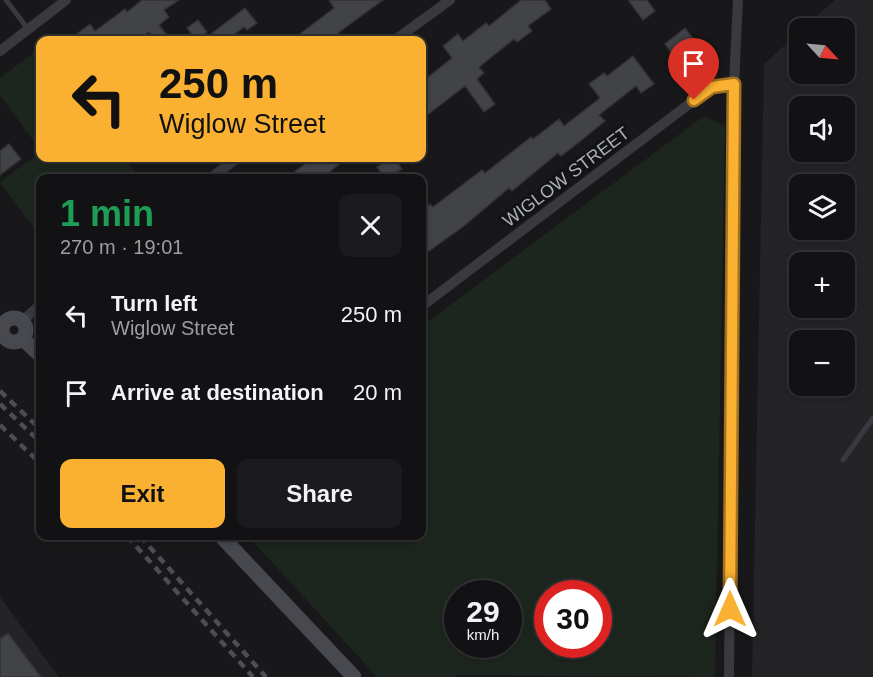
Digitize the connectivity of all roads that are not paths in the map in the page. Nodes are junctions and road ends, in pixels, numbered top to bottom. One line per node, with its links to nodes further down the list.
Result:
1 (6, 0): 5 (lane)
2 (66, 0): 5 (street)
3 (450, 0): 6 (street)
4 (738, 0): 8 (street)
5 (28, 29): 7 (street)
6 (400, 36)
7 (0, 51)
8 (734, 84): 11 (street, WIGLOW STREET); 21 (street)
9 (232, 162): 10 (street)
10 (216, 174)
11 (426, 303)
12 (36, 309): 14 (street)
13 (3, 318): 14 (main road); 15 (main road)
14 (22, 321): 15 (main road)
15 (23, 339): 16 (main road)
16 (36, 351)
17 (873, 418): 18 (lane)
18 (843, 460)
19 (225, 540): 20 (main road)
20 (354, 677)
21 (729, 677)

